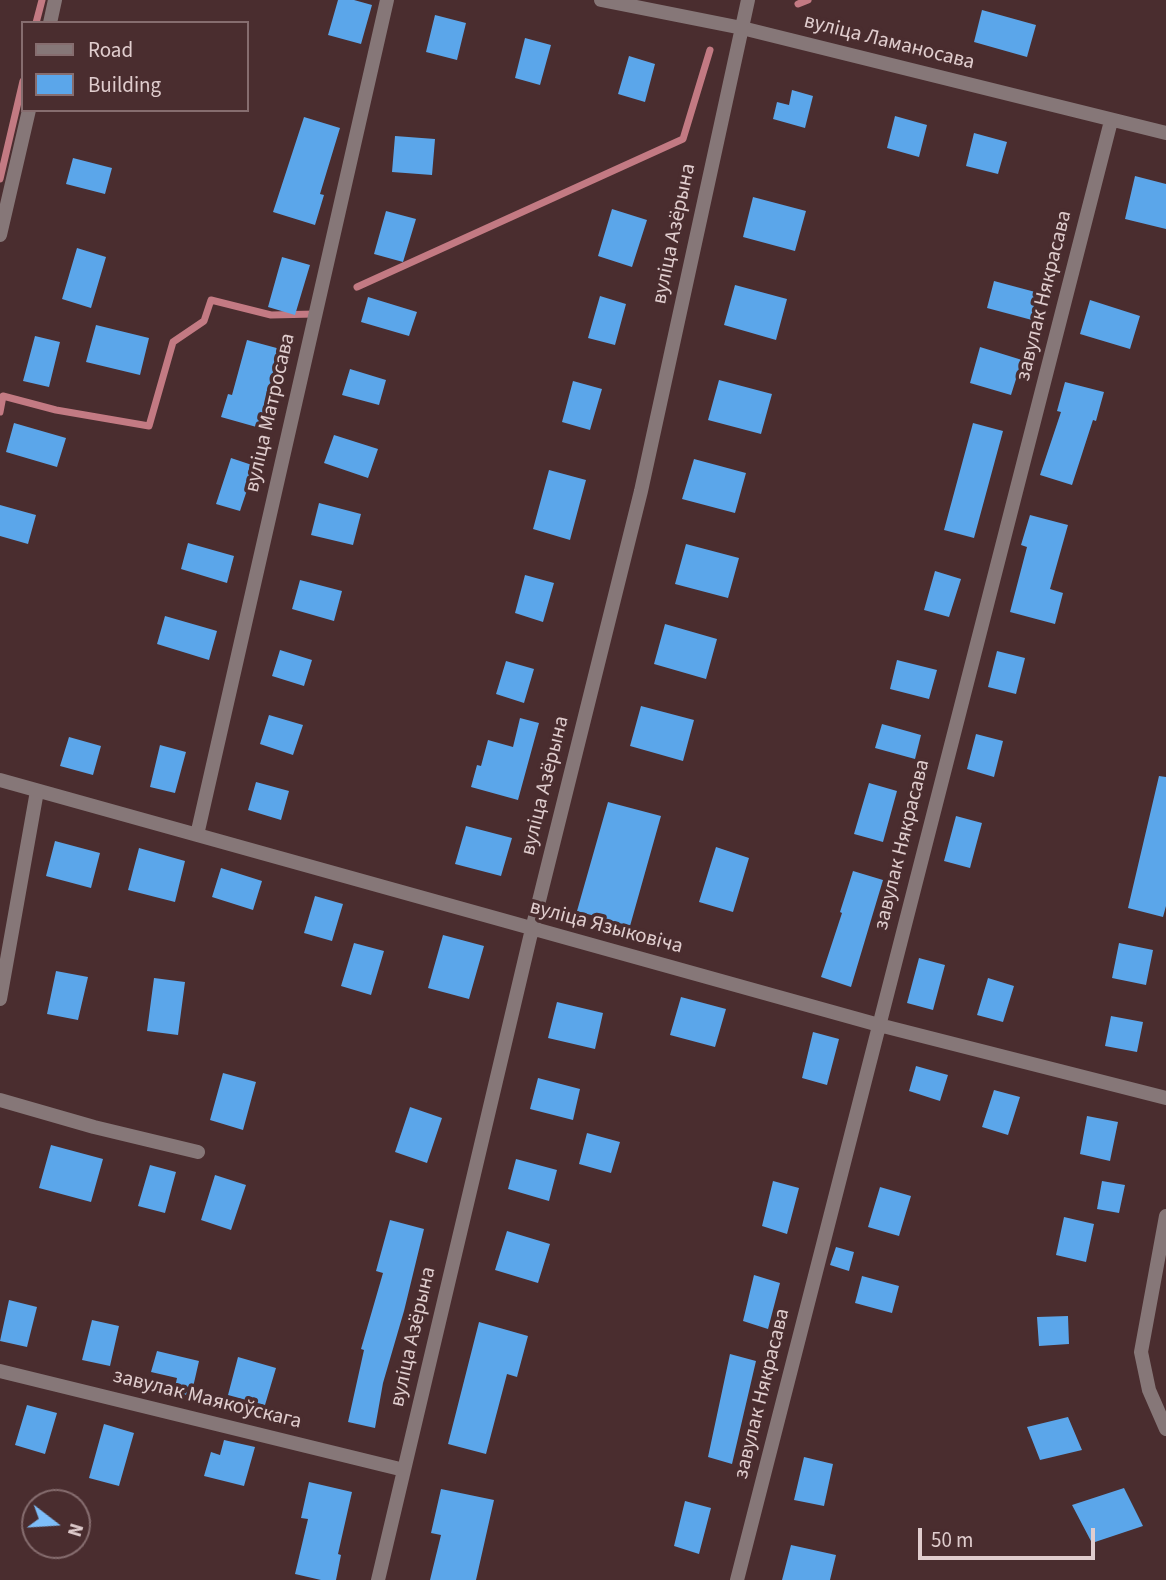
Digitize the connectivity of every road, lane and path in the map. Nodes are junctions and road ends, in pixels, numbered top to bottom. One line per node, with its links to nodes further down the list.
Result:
1 (55, 0): 5 (street)
2 (387, 0): 13 (street, вуліца Матросава)
3 (601, 0): 6 (street, вуліца Ламаносава)
4 (748, 0): 6 (street, вуліца Азёрына)
5 (50, 21)
6 (742, 28): 8 (street, вуліца Ламаносава); 14 (street, вуліца Азёрына)
7 (29, 112): 10 (street)
8 (1111, 121): 9 (street, вуліца Ламаносава); 16 (street, завулак Някрасава)
9 (1166, 133)
10 (0, 235)
11 (0, 780): 12 (street, вуліца Языковіча)
12 (37, 791): 13 (street, вуліца Языковіча); 15 (street)
13 (197, 835): 14 (street, вуліца Языковіча)
14 (532, 929): 16 (street, вуліца Языковіча); 23 (street, вуліца Азёрына)
15 (0, 999)
16 (879, 1025): 17 (street, вуліца Языковіча); 25 (street, завулак Някрасава)
17 (1166, 1098)
18 (0, 1100): 19 (street)
19 (198, 1152)
20 (1166, 1216): 22 (street)
21 (0, 1371): 23 (street, завулак Маякоўскага)
22 (1166, 1429)
23 (404, 1470): 24 (street, вуліца Азёрына)
24 (378, 1580)
25 (737, 1580)

